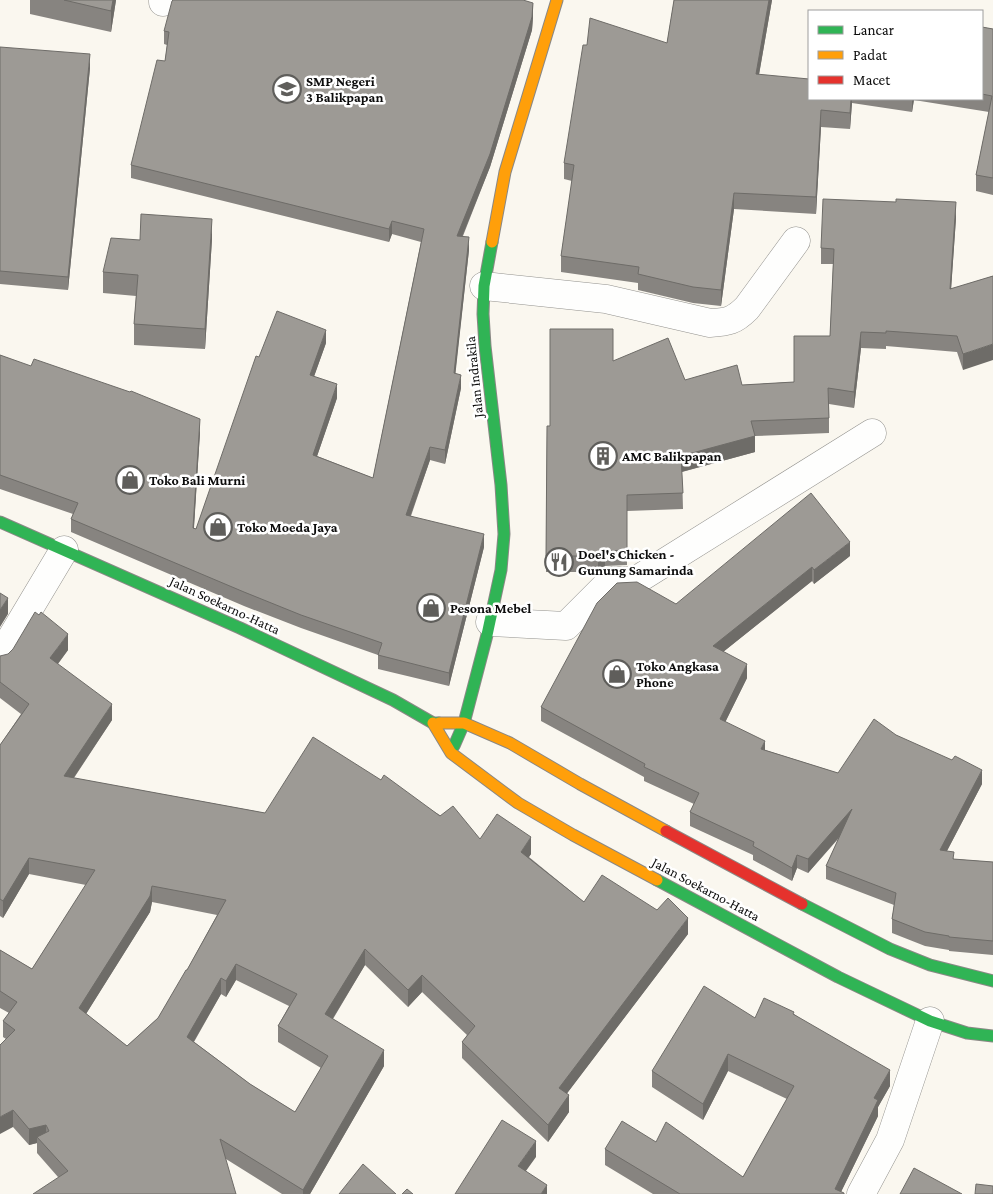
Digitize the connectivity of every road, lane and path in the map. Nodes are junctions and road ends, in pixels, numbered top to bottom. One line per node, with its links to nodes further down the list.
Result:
1 (557, 0): 3 (main road, Jalan Indrakila)
2 (796, 241): 3 (street)
3 (484, 286): 7 (main road, Jalan Indrakila)
4 (872, 433): 7 (street)
5 (0, 522): 6 (main road, Jalan Soekarno-Hatta)
6 (64, 550): 8 (street); 9 (main road, Jalan Soekarno-Hatta)
7 (490, 622): 10 (main road, Jalan Indrakila)
8 (0, 657)
9 (433, 723): 10 (main road, Jalan Soekarno-Hatta); 11 (main road, Jalan Soekarno-Hatta)
10 (464, 723): 11 (main road, Jalan Indrakila); 12 (main road, Jalan Soekarno-Hatta)
11 (451, 753): 13 (main road, Jalan Soekarno-Hatta)
12 (993, 981)
13 (930, 1021): 14 (main road, Jalan Soekarno-Hatta); 15 (street)
14 (993, 1036)
15 (861, 1194)

